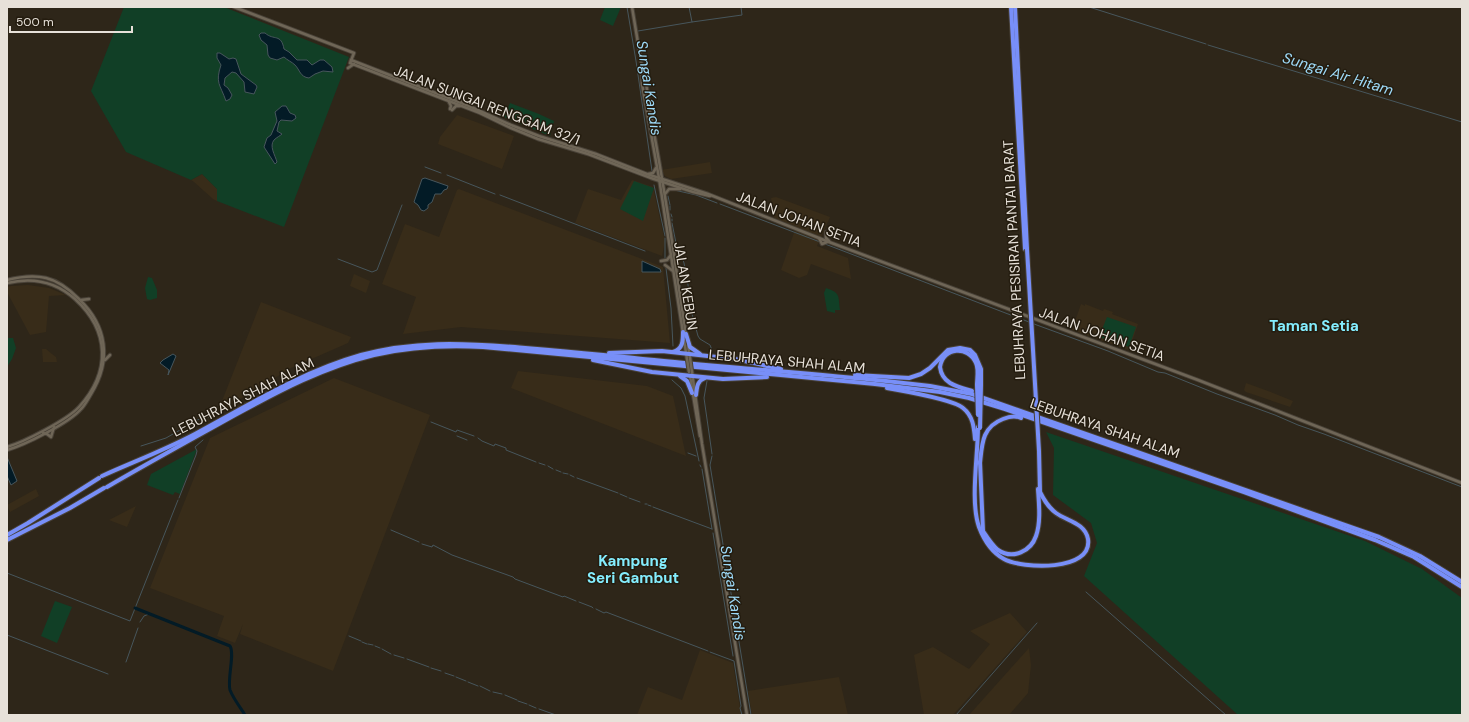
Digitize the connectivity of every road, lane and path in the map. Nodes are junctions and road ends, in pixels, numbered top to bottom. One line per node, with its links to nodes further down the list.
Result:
1 (234, 7): 5 (main road)
2 (632, 7): 10 (main road)
3 (1011, 7): 24 (highway, LEBUHRAYA PESISIRAN PANTAI BARAT)
4 (1015, 7): 24 (highway, LEBUHRAYA PESISIRAN PANTAI BARAT)
5 (350, 62): 6 (main road, JALAN SUNGAI RENGGAM 32/1); 8 (main road, JALAN SUNGAI RENGGAM 32/1)
6 (354, 64): 7 (main road); 8 (main road, JALAN SUNGAI RENGGAM 32/1)
7 (348, 68)
8 (373, 70): 9 (main road, JALAN SUNGAI RENGGAM 32/1)
9 (397, 80): 11 (main road, JALAN SUNGAI RENGGAM 32/1); 12 (main road, JALAN SUNGAI RENGGAM 32/1)
10 (645, 90): 14 (main road); 17 (main road)
11 (447, 100): 12 (main road, JALAN SUNGAI RENGGAM 32/1); 12 (main road)
12 (462, 104): 13 (main road, JALAN SUNGAI RENGGAM 32/1)
13 (579, 150): 15 (main road, JALAN SUNGAI RENGGAM 32/1); 16 (main road, JALAN SUNGAI RENGGAM 32/1)
14 (657, 166): 15 (main road); 17 (main road)
15 (647, 174): 17 (main road, JALAN SUNGAI RENGGAM 32/1)
16 (651, 178): 17 (main road, JALAN SUNGAI RENGGAM 32/1); 18 (main road)
17 (661, 180): 18 (main road, JALAN KEBUN); 19 (main road, JALAN JOHAN SETIA); 20 (main road, JALAN KEBUN); 21 (main road, JALAN JOHAN SETIA)
18 (660, 189): 25 (main road, JALAN KEBUN)
19 (691, 191): 20 (main road); 21 (main road, JALAN JOHAN SETIA)
20 (665, 194): 36 (main road, JALAN KEBUN)
21 (712, 196): 22 (main road, JALAN JOHAN SETIA)
22 (818, 238): 23 (main road, JALAN JOHAN SETIA); 23 (main road); 23 (main road)
23 (829, 242): 61 (main road, JALAN JOHAN SETIA)
24 (1026, 249): 58 (highway, LEBUHRAYA PESISIRAN PANTAI BARAT, bridge)
25 (671, 253): 26 (main road); 28 (main road, JALAN KEBUN)
26 (661, 261)
27 (665, 265): 28 (main road)
28 (674, 274): 36 (main road, JALAN KEBUN)
29 (8, 282): 30 (main road); 33 (main road)
30 (79, 298): 31 (main road); 32 (main road)
31 (89, 299): 32 (main road); 34 (main road)
32 (84, 304): 33 (main road); 34 (main road)
33 (84, 307): 35 (main road)
34 (88, 308): 35 (main road)
35 (98, 328): 37 (main road); 57 (main road)
36 (684, 333): 39 (highway); 41 (highway); 42 (main road, JALAN KEBUN)
37 (105, 349): 43 (main road); 43 (main road)
38 (577, 352): 39 (highway); 46 (highway, LEBUHRAYA SHAH ALAM); 63 (highway, LEBUHRAYA SHAH ALAM)
39 (669, 352): 42 (highway)
40 (572, 356): 44 (highway); 47 (highway, LEBUHRAYA SHAH ALAM); 64 (highway, LEBUHRAYA SHAH ALAM)
41 (703, 356): 42 (highway); 46 (highway)
42 (688, 357): 45 (main road, JALAN KEBUN, bridge)
43 (104, 361): 53 (main road)
44 (677, 374): 45 (highway); 51 (highway)
45 (691, 374): 48 (highway); 51 (main road, JALAN KEBUN)
46 (811, 374): 50 (highway); 52 (highway, LEBUHRAYA SHAH ALAM)
47 (795, 377): 48 (highway); 49 (highway, LEBUHRAYA SHAH ALAM)
48 (710, 378): 51 (highway)
49 (840, 381): 56 (highway, LEBUHRAYA SHAH ALAM); 59 (highway)
50 (979, 385): 52 (highway); 54 (highway, bridge)
51 (694, 394): 68 (main road, JALAN KEBUN)
52 (1049, 420): 66 (highway, LEBUHRAYA SHAH ALAM)
53 (55, 427): 55 (main road); 55 (main road)
54 (979, 427): 59 (highway); 60 (highway)
55 (43, 434): 57 (main road)
56 (1106, 444): 60 (highway); 67 (highway, LEBUHRAYA SHAH ALAM)
57 (7, 448)
58 (1038, 451): 59 (highway, LEBUHRAYA PESISIRAN PANTAI BARAT); 62 (highway, LEBUHRAYA PESISIRAN PANTAI BARAT)
59 (977, 457)
60 (980, 464): 62 (highway)
61 (1462, 483)
62 (982, 530): 65 (highway)
63 (7, 535)
64 (7, 540)
65 (995, 551)
66 (1462, 582)
67 (1462, 587)
68 (747, 715)

